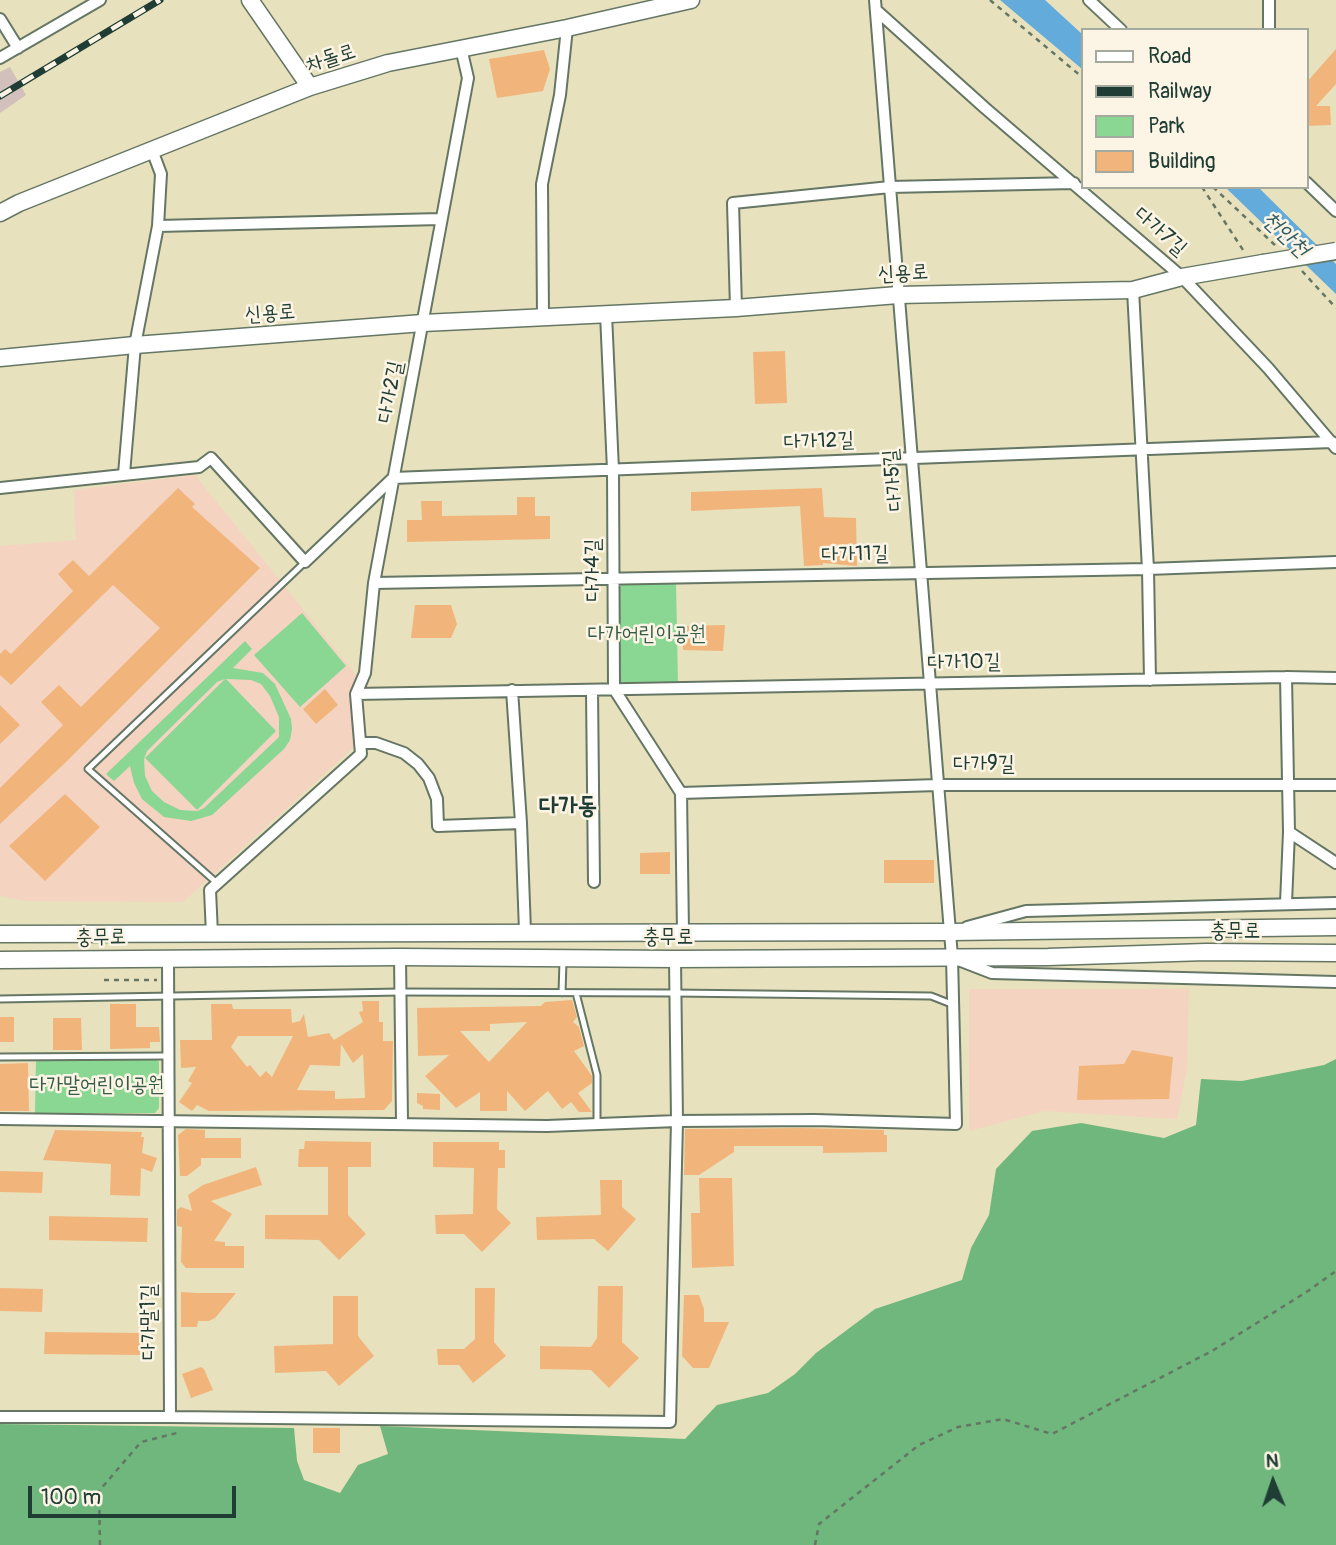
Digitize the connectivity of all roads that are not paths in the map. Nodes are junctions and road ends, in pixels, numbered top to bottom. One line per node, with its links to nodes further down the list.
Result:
1 (100, 0): 12 (street)
2 (250, 0): 15 (main road)
3 (691, 0): 6 (main road, 차돌로)
4 (1089, 0): 10 (street)
5 (1269, 0): 11 (street)
6 (674, 2): 9 (main road, 차돌로)
7 (875, 5): 17 (street, 다가7길); 19 (street, 다가5길)
8 (0, 19): 12 (street)
9 (567, 28): 13 (main road, 차돌로); 32 (street)
10 (1119, 28)
11 (1269, 28)
12 (18, 48): 14 (street)
13 (461, 48): 15 (main road, 차돌로); 24 (street, 다가2길)
14 (0, 58)
15 (310, 87): 16 (main road, 차돌로)
16 (152, 150): 23 (main road, 차돌로); 25 (street)
17 (1074, 183): 19 (street); 20 (street, 다가7길)
18 (1308, 184): 22 (street)
19 (890, 187): 29 (street, 다가5길); 30 (street)
20 (1080, 188)
21 (1081, 189): 27 (street, 다가7길)
22 (1336, 211)
23 (0, 213)
24 (440, 219): 25 (street); 33 (street, 다가2길)
25 (158, 226): 34 (street)
26 (1336, 251): 27 (main road, 신용로, bridge)
27 (1182, 277): 28 (main road, 신용로); 36 (street, 다가7길)
28 (1133, 290): 29 (main road, 신용로); 37 (street)
29 (898, 295): 30 (main road, 신용로); 38 (street, 다가5길)
30 (736, 308): 31 (main road, 신용로)
31 (606, 314): 32 (main road, 신용로); 39 (street, 다가4길)
32 (543, 317): 33 (main road, 신용로)
33 (423, 323): 34 (main road, 신용로); 41 (street, 다가2길)
34 (135, 345): 35 (main road, 신용로); 40 (street)
35 (0, 358)
36 (1334, 445): 37 (street, 다가12길)
37 (1141, 449): 38 (street, 다가12길); 45 (street)
38 (911, 457): 39 (street, 다가12길); 46 (street, 다가5길)
39 (613, 470): 41 (street, 다가12길); 47 (street, 다가4길)
40 (124, 474): 42 (street); 43 (street)
41 (393, 478): 43 (street); 48 (street, 다가2길)
42 (0, 488)
43 (305, 562): 66 (lane)
44 (1336, 562): 45 (street, 다가11길)
45 (1148, 569): 46 (street, 다가11길); 51 (street)
46 (921, 573): 47 (street, 다가11길); 52 (street, 다가5길)
47 (612, 580): 48 (street, 다가11길); 55 (street, 다가4길)
48 (374, 583): 56 (street, 다가2길)
49 (1286, 677): 50 (street, 다가10길); 51 (street, 다가10길); 58 (street)
50 (1336, 678)
51 (1150, 680): 52 (street, 다가10길)
52 (930, 683): 55 (street, 다가10길); 59 (street, 다가5길)
53 (512, 690): 54 (street, 다가10길); 56 (street, 다가10길); 62 (street)
54 (592, 690): 55 (street, 다가10길); 65 (street)
55 (614, 690): 61 (street)
56 (356, 694): 57 (street, 다가2길)
57 (361, 743): 62 (street); 66 (street)
58 (1287, 784): 59 (street, 다가9길); 60 (street, 다가9길); 63 (street)
59 (938, 785): 61 (street, 다가9길); 72 (street, 다가5길)
60 (1336, 785)
61 (681, 793): 71 (street)
62 (521, 823): 70 (street)
63 (1289, 832): 64 (street); 67 (street)
64 (1336, 863)
65 (594, 882)
66 (218, 883): 74 (street)
67 (1286, 903): 68 (street); 72 (street)
68 (1336, 904)
69 (1336, 927): 72 (main road, 충무로)
70 (525, 931): 71 (main road, 충무로); 74 (main road, 충무로)
71 (683, 932): 72 (main road, 충무로)
72 (950, 932): 78 (street, 다가5길)
73 (0, 934): 74 (main road, 충무로)
74 (212, 934)
75 (1336, 953): 78 (main road, 충무로)
76 (400, 957): 77 (main road, 충무로); 79 (main road, 충무로); 83 (street)
77 (563, 957): 80 (main road, 충무로); 84 (lane)
78 (951, 957): 80 (main road, 충무로); 82 (street); 89 (street, 다가5길)
79 (168, 958): 81 (main road, 충무로); 87 (street, 다가말1길)
80 (675, 959): 86 (street)
81 (0, 960)
82 (1336, 982)
83 (401, 992): 84 (lane); 87 (lane); 95 (street)
84 (562, 993): 85 (lane)
85 (576, 993): 86 (lane); 96 (lane)
86 (674, 993): 89 (lane); 94 (street)
87 (169, 996): 88 (lane); 90 (street, 다가말1길)
88 (0, 999)
89 (954, 1005): 94 (street, 다가5길)
90 (169, 1056): 91 (lane); 93 (street, 다가말1길)
91 (0, 1058)
92 (0, 1119): 93 (street)
93 (168, 1121): 95 (street); 98 (street, 다가말1길)
94 (677, 1121): 96 (street); 98 (street)
95 (402, 1122): 96 (street)
96 (597, 1124)
97 (0, 1417): 98 (street)
98 (170, 1417)

